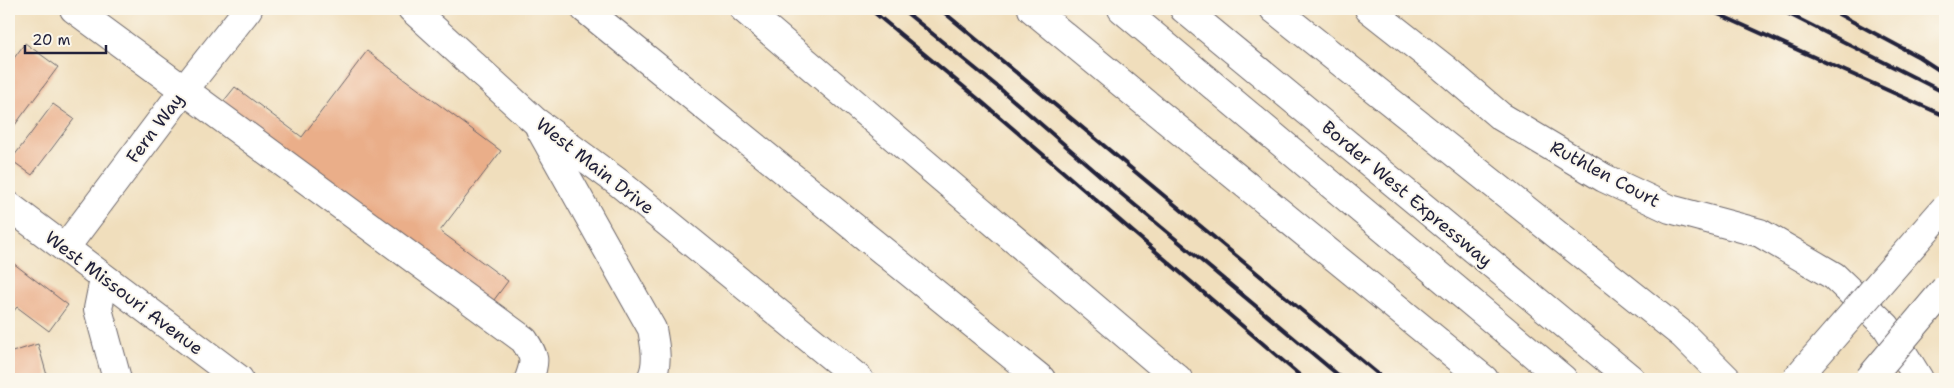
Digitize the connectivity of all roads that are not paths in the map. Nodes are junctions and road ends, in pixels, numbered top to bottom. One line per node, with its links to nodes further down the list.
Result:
1 (74, 9): 11 (main road)
2 (248, 9): 11 (main road, Fern Way)
3 (412, 9): 12 (main road, West Main Drive)
4 (585, 9): 16 (main road)
5 (744, 9): 27 (main road)
6 (1032, 9): 28 (main road)
7 (1122, 9): 29 (main road)
8 (1184, 9): 30 (main road, Border West Expressway)
9 (1274, 9): 31 (main road)
10 (1369, 9): 19 (main road, Ruthlen Court)
11 (184, 90): 15 (main road, Fern Way); 22 (main road)
12 (536, 121): 23 (main road); 24 (main road, West Main Drive)
13 (9, 206): 15 (main road, West Missouri Avenue)
14 (1945, 208): 32 (main road, bridge)
15 (65, 248): 17 (main road, West Missouri Avenue)
16 (902, 266): 25 (main road); 26 (main road)
17 (104, 278): 20 (main road); 21 (main road, West Missouri Avenue)
18 (1945, 289): 33 (main road, bridge)
19 (1917, 376)
20 (118, 379)
21 (239, 379)
22 (529, 379)
23 (651, 379)
24 (859, 379)
25 (1011, 379)
26 (1041, 379)
27 (1178, 379)
28 (1484, 379)
29 (1563, 379)
30 (1631, 379)
31 (1727, 379)
32 (1796, 379)
33 (1869, 379)

